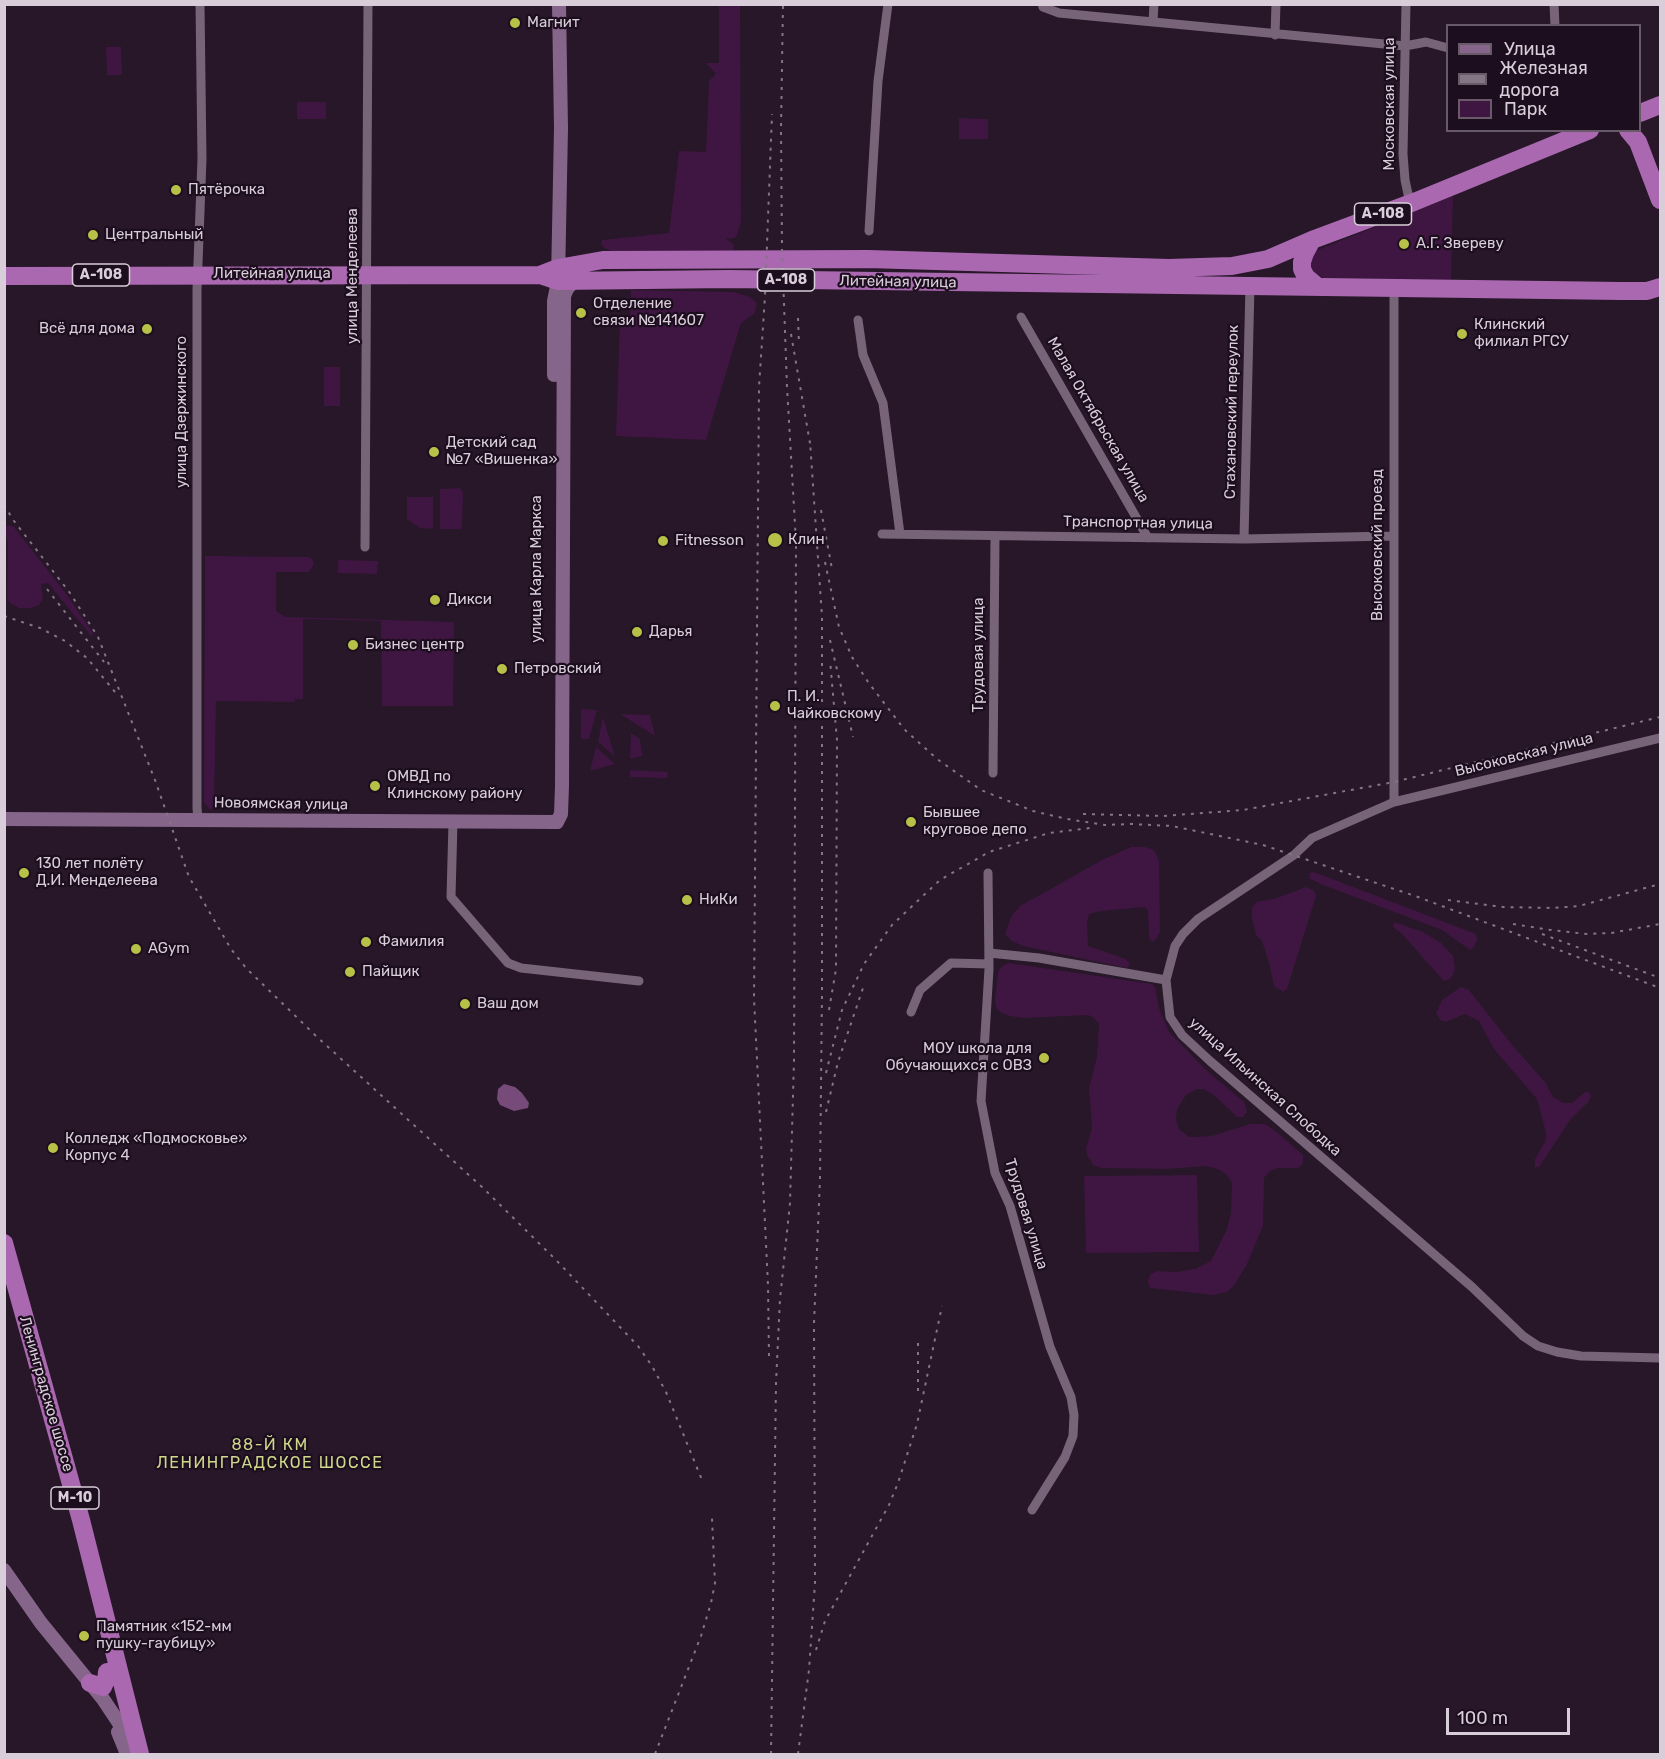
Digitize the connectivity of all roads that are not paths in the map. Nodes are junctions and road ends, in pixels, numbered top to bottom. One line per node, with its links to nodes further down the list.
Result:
1 (200, 4): 26 (street, улица Дзержинского)
2 (368, 4): 25 (street, улица Менделеева)
3 (559, 4): 22 (street, улица Карла Маркса)
4 (888, 4): 21 (street)
5 (1154, 4): 10 (street)
6 (1276, 4): 12 (street)
7 (1406, 4): 13 (street, Московская улица)
8 (1554, 4): 11 (street)
9 (1043, 6): 10 (street)
10 (1153, 22): 12 (street)
11 (1555, 24)
12 (1275, 35): 13 (street)
13 (1405, 46): 14 (street); 20 (street, Московская улица)
14 (1446, 47)
15 (1650, 109): 16 (highway)
16 (1641, 124)
17 (1583, 132): 20 (highway, А-108)
18 (1636, 132): 19 (highway)
19 (1660, 200)
20 (1414, 202): 23 (highway, А-108)
21 (869, 231)
22 (559, 240): 24 (street, А-108); 28 (street, улица Карла Маркса)
23 (1312, 240): 24 (highway, Литейная улица / А-108); 30 (highway)
24 (596, 260): 28 (highway, Литейная улица / А-108)
25 (368, 274): 26 (highway, Литейная улица / А-108); 28 (highway, Литейная улица / А-108); 41 (street, улица Менделеева)
26 (198, 275): 27 (highway, Литейная улица / А-108); 46 (street, улица Дзержинского)
27 (4, 276)
28 (560, 282): 29 (highway, Литейная улица / А-108); 47 (street, улица Карла Маркса)
29 (1250, 285): 30 (highway, А-108); 40 (street, Стахановский переулок)
30 (1318, 286): 31 (highway, А-108)
31 (1394, 288): 32 (highway, А-108); 37 (street, Высоковский проезд)
32 (1656, 290)
33 (1021, 317): 39 (street, Малая Октябрьская улица)
34 (858, 320): 36 (street)
35 (882, 534): 36 (street, Транспортная улица)
36 (900, 534): 38 (street, Транспортная улица)
37 (1393, 536): 40 (street, Транспортная улица); 44 (street, Высоковский проезд)
38 (995, 537): 39 (street, Транспортная улица); 43 (street, Трудовая улица)
39 (1148, 538): 40 (street, Транспортная улица)
40 (1244, 539)
41 (365, 547)
42 (1660, 738): 44 (street, Высоковская улица)
43 (993, 774)
44 (1394, 802): 49 (street, Высоковская улица)
45 (4, 819): 46 (street, Новоямская улица)
46 (198, 819): 48 (street, Новоямская улица)
47 (557, 821): 48 (street, Новоямская улица)
48 (453, 822): 54 (street)
49 (1286, 860): 53 (street, улица Ильинская Слободка)
50 (988, 873): 51 (street, Трудовая улица)
51 (989, 953): 52 (street, Трудовая улица); 53 (street)
52 (989, 964): 55 (street); 59 (street, Трудовая улица)
53 (1166, 980): 58 (street, улица Ильинская Слободка)
54 (639, 981)
55 (911, 1012)
56 (4, 1243): 66 (highway, Ленинградское шоссе / М-10)
57 (4, 1280): 62 (highway, Ленинградское шоссе / М-10)
58 (1660, 1358)
59 (1032, 1510)
60 (4, 1570): 61 (street)
61 (72, 1663): 63 (street); 65 (street)
62 (107, 1672): 63 (highway); 64 (highway, Ленинградское шоссе / М-10)
63 (90, 1683): 64 (street)
64 (122, 1727): 65 (highway, Ленинградское шоссе / М-10); 66 (street)
65 (128, 1755)
66 (140, 1755)

